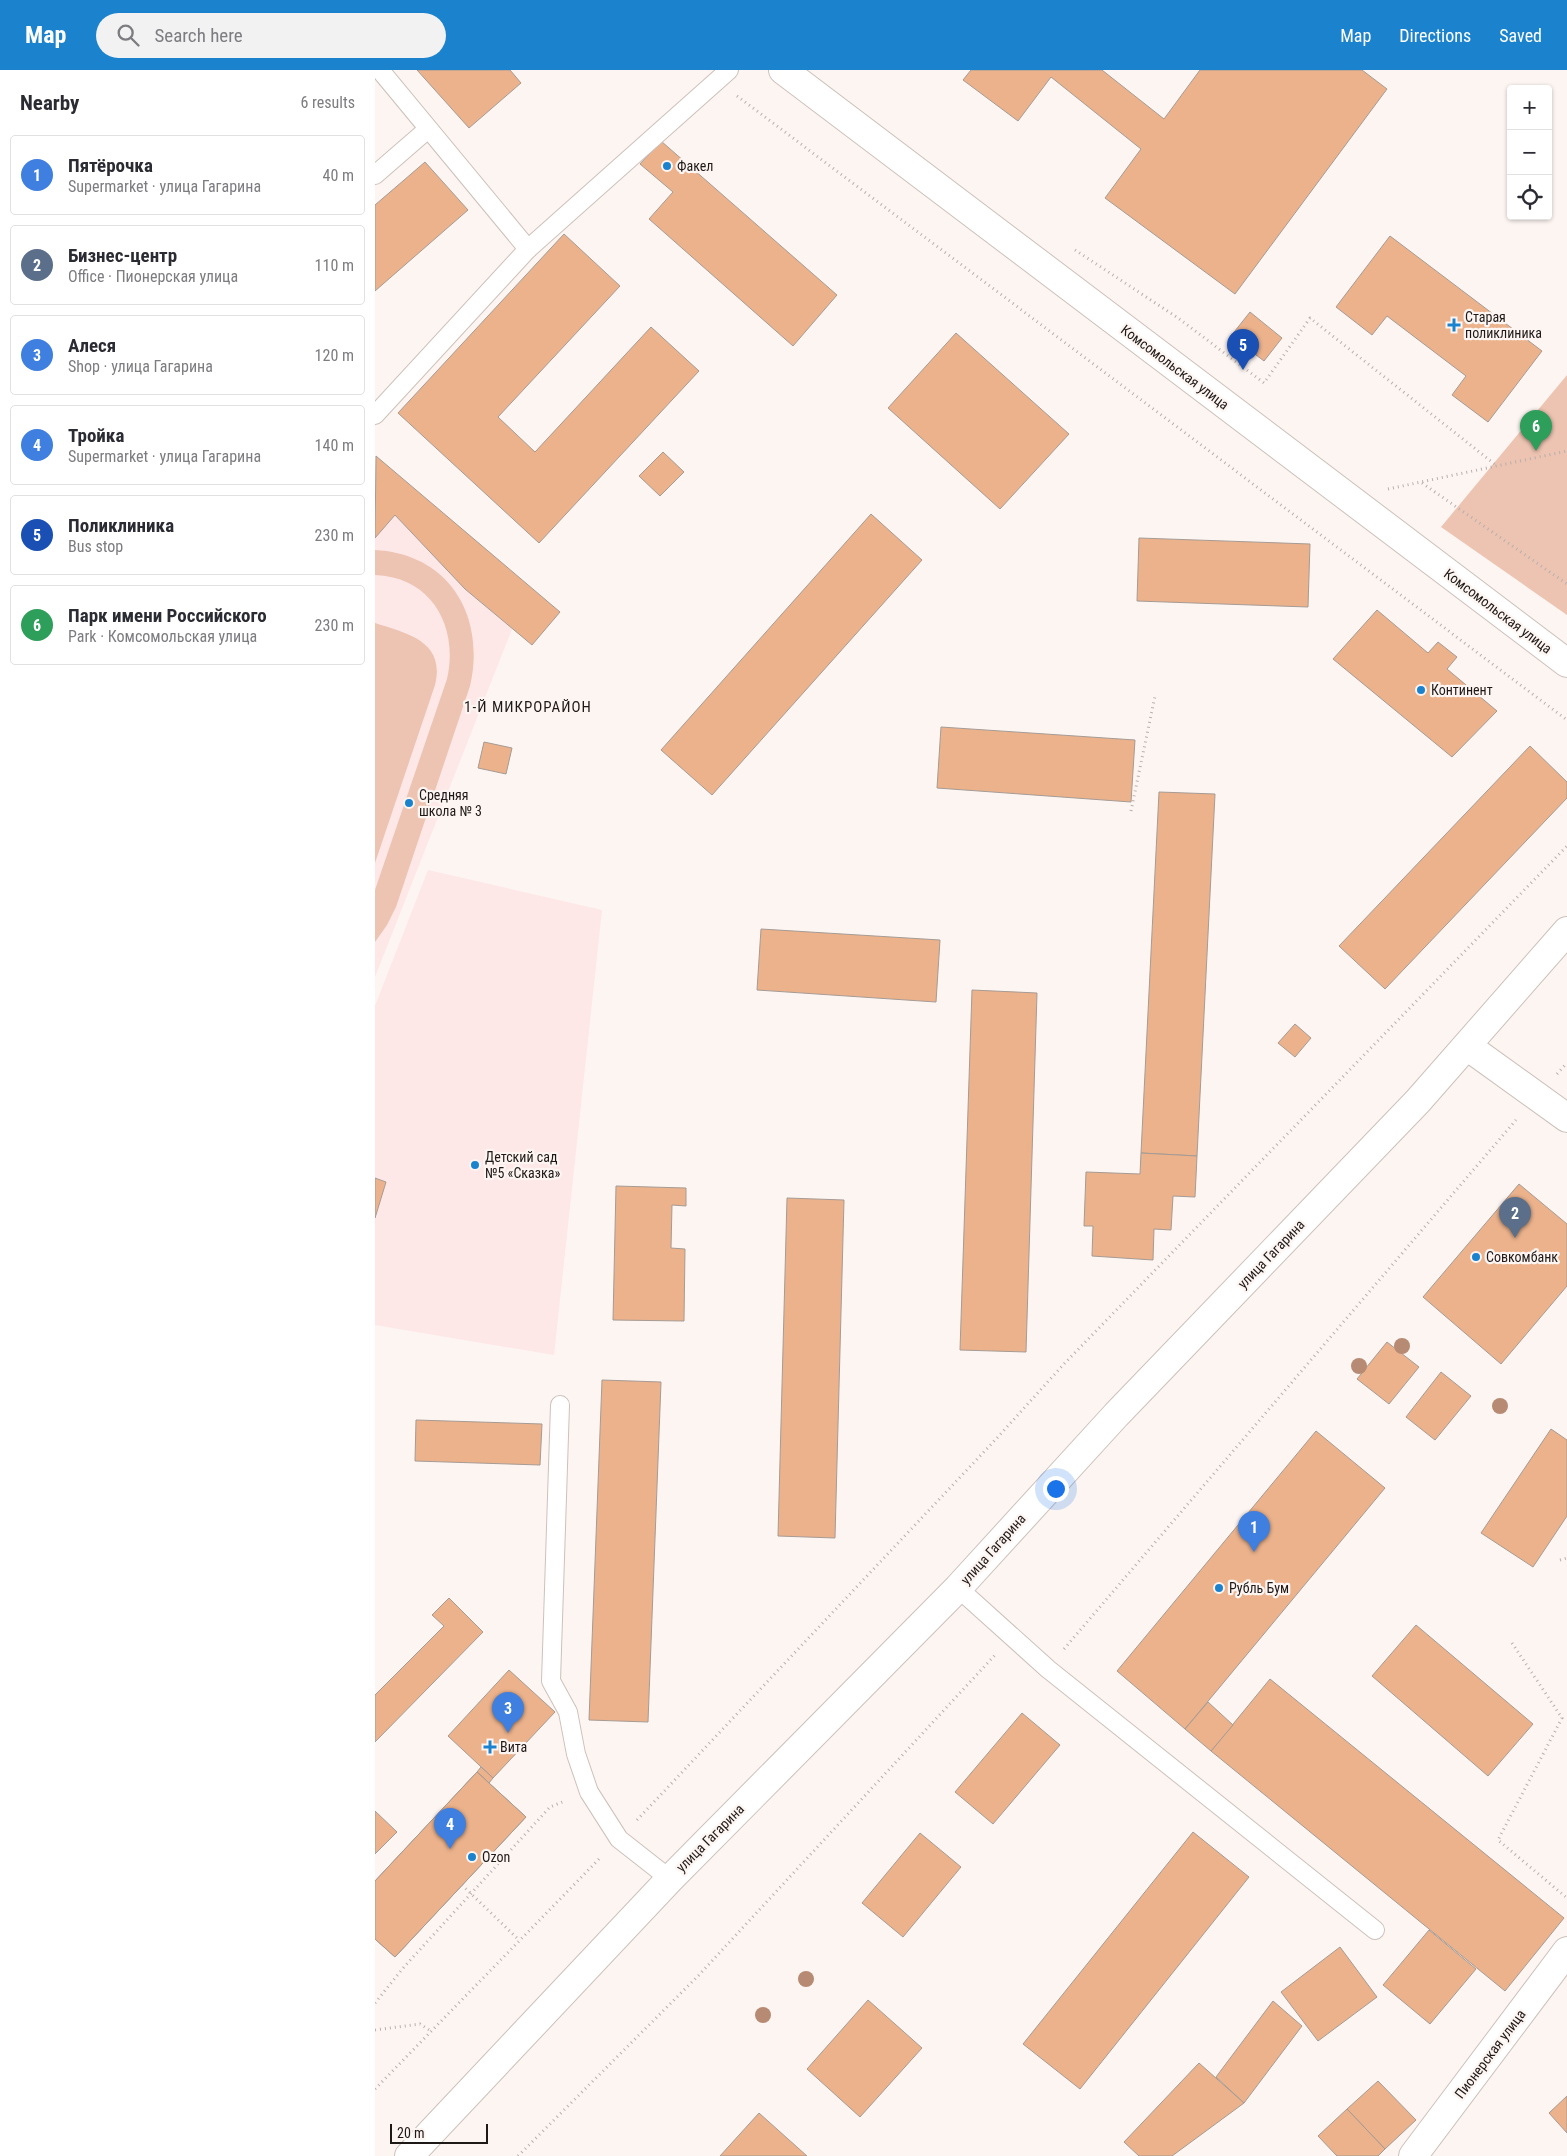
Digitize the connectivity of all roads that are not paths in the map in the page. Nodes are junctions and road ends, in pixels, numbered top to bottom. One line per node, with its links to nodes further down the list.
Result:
1 (380, 70): 4 (lane)
2 (783, 70): 8 (main road, Комсомольская улица)
3 (723, 75): 6 (lane)
4 (428, 129): 5 (lane); 6 (lane)
5 (375, 175)
6 (528, 249): 7 (lane)
7 (375, 415)
8 (1567, 663)
9 (1567, 931): 10 (main road, улица Гагарина)
10 (1467, 1046): 11 (main road); 13 (main road, улица Гагарина)
11 (1567, 1118)
12 (560, 1405): 14 (lane)
13 (958, 1588): 14 (main road, улица Гагарина); 15 (lane)
14 (670, 1879): 17 (main road, улица Гагарина)
15 (1375, 1930)
16 (1567, 1951): 18 (main road, Пионерская улица)
17 (409, 2156)
18 (1413, 2156)

